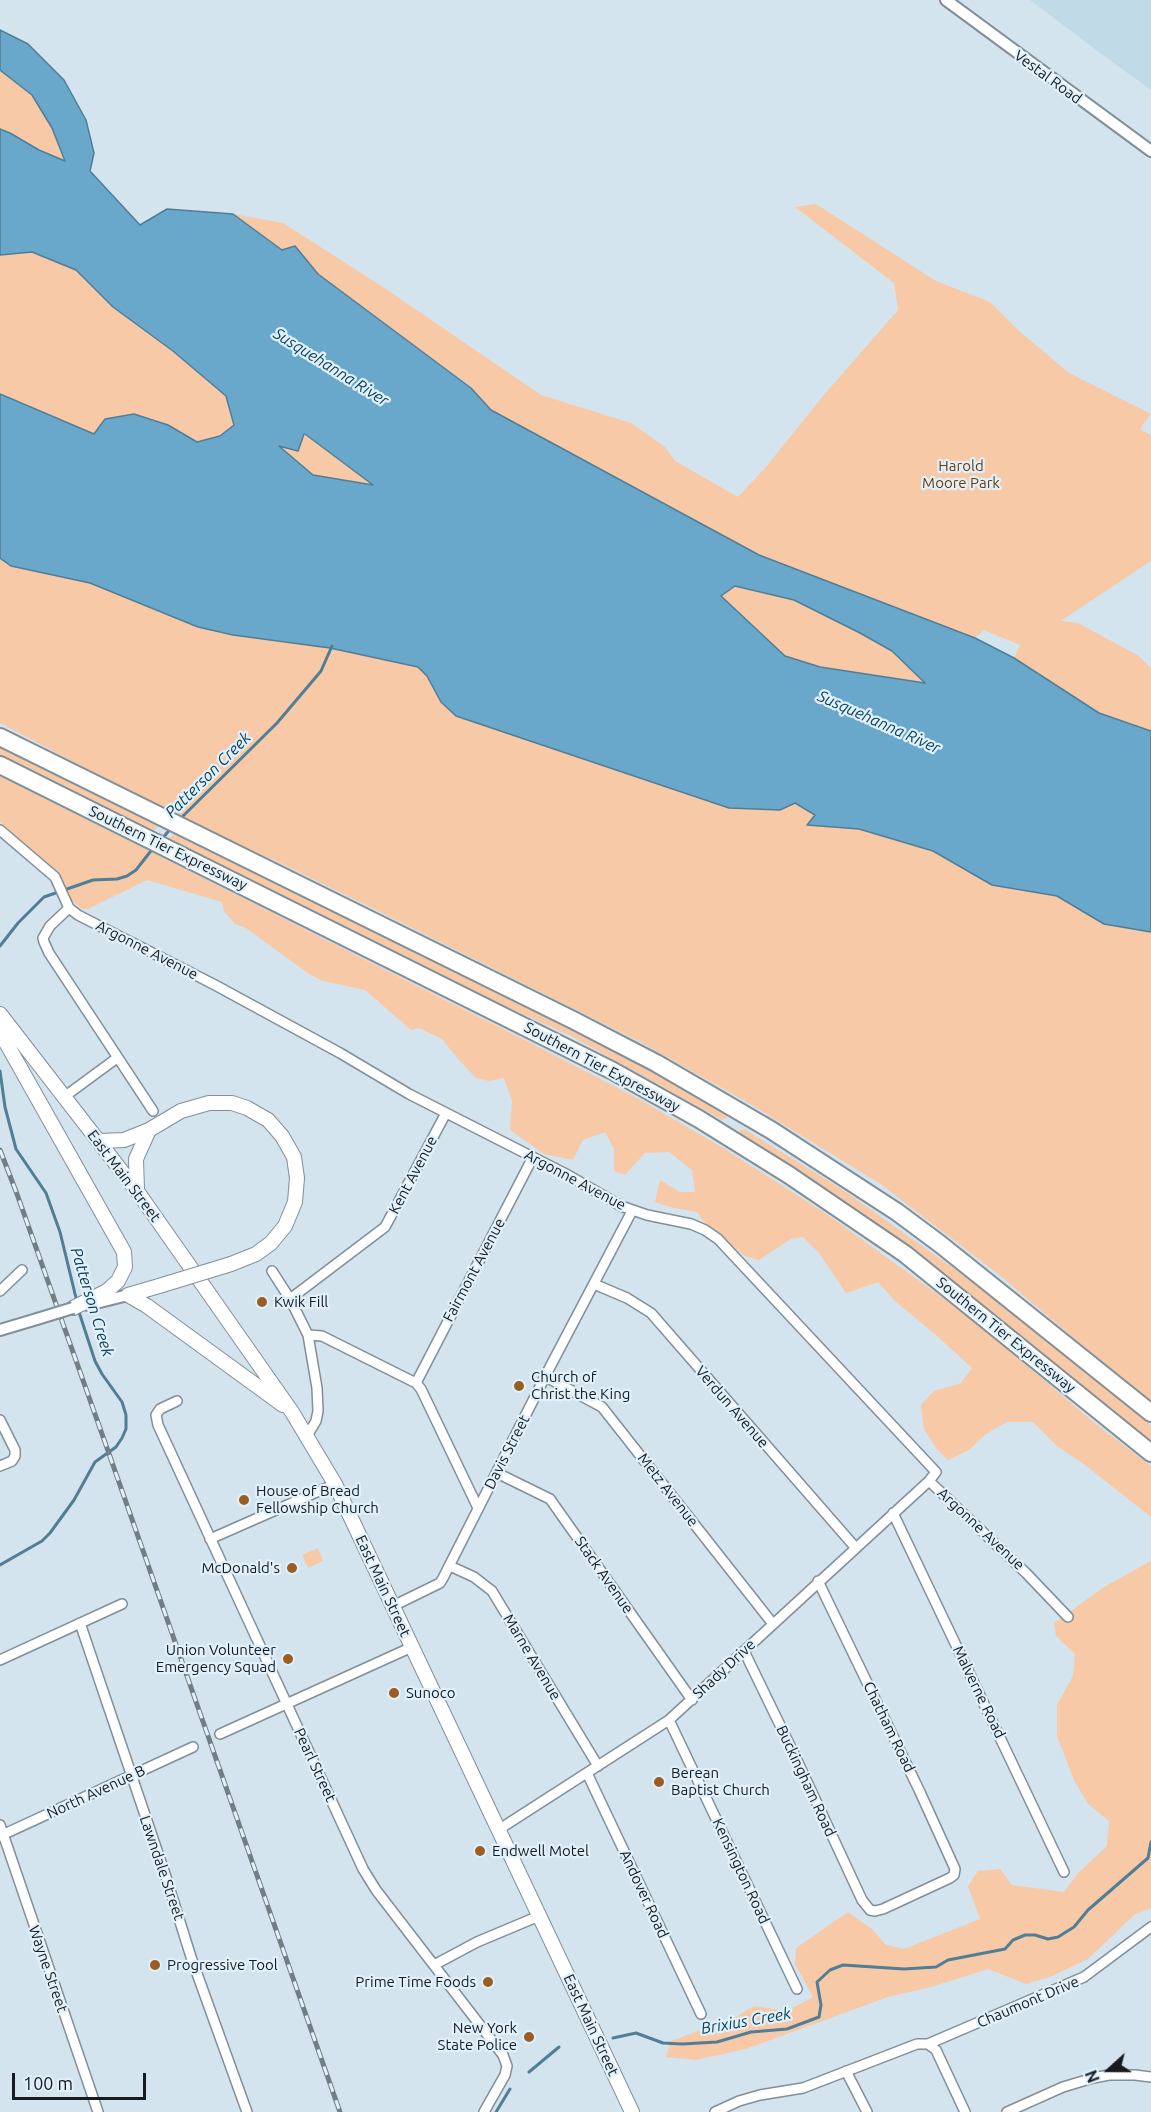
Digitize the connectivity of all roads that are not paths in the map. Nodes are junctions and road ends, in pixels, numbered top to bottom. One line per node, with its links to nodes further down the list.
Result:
1 (946, 0): 2 (street, Vestal Road)
2 (1151, 151)
3 (0, 737): 32 (highway, Southern Tier Expressway)
4 (0, 765): 35 (highway, Southern Tier Expressway)
5 (0, 830): 6 (street)
6 (69, 908): 9 (street); 12 (street, Argonne Avenue)
7 (0, 1014): 10 (main road, East Main Street)
8 (0, 1032): 23 (main road)
9 (117, 1058): 10 (street); 11 (street)
10 (64, 1097): 14 (main road, East Main Street)
11 (153, 1111)
12 (446, 1113): 15 (street, Argonne Avenue); 24 (street, Kent Avenue)
13 (149, 1130): 14 (main road); 16 (main road); 22 (main road, bridge)
14 (99, 1142): 16 (main road, East Main Street)
15 (533, 1157): 17 (street, Argonne Avenue); 29 (street, Fairmont Avenue)
16 (137, 1191): 31 (main road, East Main Street)
17 (632, 1211): 20 (street, Davis Street); 38 (street, Argonne Avenue)
18 (22, 1270): 21 (street)
19 (272, 1271): 24 (street)
20 (594, 1284): 28 (street, Davis Street); 43 (street, Verdun Avenue)
21 (0, 1291)
22 (128, 1295): 23 (street); 31 (main road)
23 (104, 1297): 25 (main road)
24 (290, 1299): 27 (street)
25 (73, 1308): 26 (street, bridge)
26 (0, 1330)
27 (308, 1335): 29 (street); 34 (street)
28 (546, 1377): 37 (street, Davis Street); 50 (street, Metz Avenue)
29 (416, 1383): 40 (street)
30 (177, 1401): 42 (street, Pearl Street)
31 (292, 1412): 34 (main road, East Main Street)
32 (1151, 1413)
33 (0, 1420): 36 (street)
34 (307, 1436): 39 (main road, East Main Street)
35 (1151, 1453)
36 (0, 1466)
37 (496, 1473): 40 (street, Davis Street); 54 (street, Stack Avenue)
38 (929, 1481): 41 (street, Shady Drive); 48 (street, Argonne Avenue)
39 (335, 1484): 42 (street); 47 (main road, East Main Street)
40 (478, 1508): 44 (street, Davis Street)
41 (893, 1513): 43 (street, Shady Drive); 65 (street, Malverne Road)
42 (210, 1539): 55 (street, Pearl Street)
43 (855, 1548): 45 (street, Shady Drive)
44 (450, 1566): 47 (street, Davis Street); 59 (street, Marne Avenue)
45 (818, 1581): 50 (street, Shady Drive); 66 (street, Chatham Road)
46 (122, 1604): 49 (street)
47 (393, 1606): 51 (main road, East Main Street)
48 (1068, 1617)
49 (80, 1623): 53 (street); 61 (street, Lawndale Street)
50 (773, 1624): 52 (street, Shady Drive)
51 (412, 1647): 55 (street); 63 (main road, East Main Street)
52 (744, 1651): 54 (street, Shady Drive); 66 (street, Buckingham Road)
53 (0, 1660)
54 (692, 1700): 56 (street, Shady Drive)
55 (286, 1704): 57 (street); 69 (street, Pearl Street)
56 (669, 1720): 59 (street, Shady Drive); 70 (street, Kensington Road)
57 (220, 1734)
58 (193, 1747): 61 (street, North Avenue B)
59 (598, 1766): 60 (street, Shady Drive)
60 (587, 1773): 63 (street, Shady Drive); 71 (street, Andover Road)
61 (130, 1776): 64 (street, North Avenue B); 76 (street, Lawndale Street)
62 (0, 1825): 64 (street, Wayne Street)
63 (498, 1830): 67 (main road, East Main Street)
64 (2, 1836): 75 (street, Wayne Street)
65 (1064, 1872)
66 (870, 1910)
67 (539, 1916): 69 (street); 78 (main road, East Main Street)
68 (1151, 1927): 72 (street, Chaumont Drive)
69 (434, 1965): 77 (street, Pearl Street)
70 (797, 1989)
71 (701, 2014)
72 (928, 2044): 73 (street, Chaumont Drive); 81 (street)
73 (846, 2071): 79 (street, Chaumont Drive); 80 (street)
74 (1151, 2078): 82 (street)
75 (98, 2112)
76 (247, 2112)
77 (484, 2112)
78 (632, 2112)
79 (715, 2112)
80 (867, 2112)
81 (965, 2112)
82 (1007, 2112)

